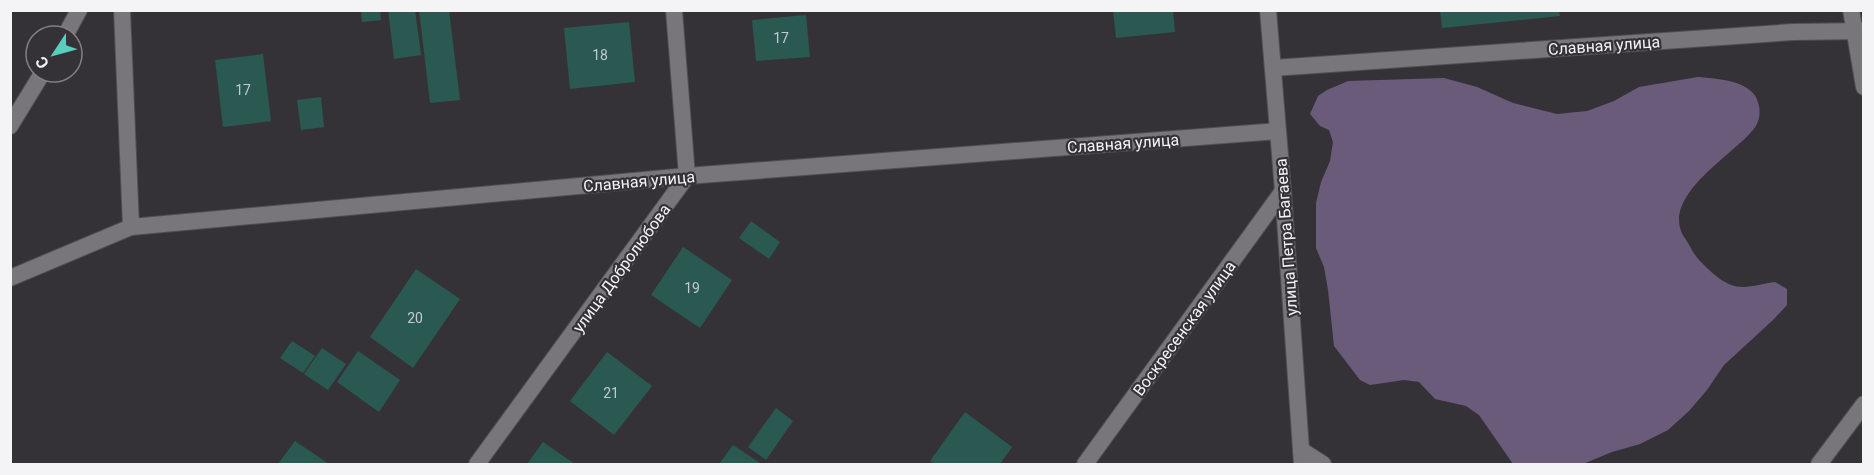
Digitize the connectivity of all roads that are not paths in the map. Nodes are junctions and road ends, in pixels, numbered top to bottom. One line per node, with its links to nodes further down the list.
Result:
1 (79, 10): 6 (street)
2 (122, 10): 15 (street)
3 (674, 10): 13 (street)
4 (1268, 10): 8 (street, улица Петра Багаева)
5 (1851, 10): 7 (street)
6 (71, 24)
7 (1858, 31): 8 (street, Славная улица); 10 (street)
8 (1273, 68): 12 (street, улица Петра Багаева)
9 (36, 84): 11 (street)
10 (1863, 87)
11 (10, 126)
12 (1278, 131): 13 (street, Славная улица); 14 (street, улица Петра Багаева)
13 (687, 176): 15 (street, Славная улица); 19 (street, улица Добролюбова)
14 (1283, 191): 18 (street, улица Петра Багаева); 20 (street, Воскресенская улица)
15 (132, 227): 16 (street, Славная улица)
16 (10, 278)
17 (1863, 404): 22 (street)
18 (1302, 457): 21 (street)
19 (477, 465)
20 (1085, 465)
21 (1323, 465)
22 (1819, 465)

